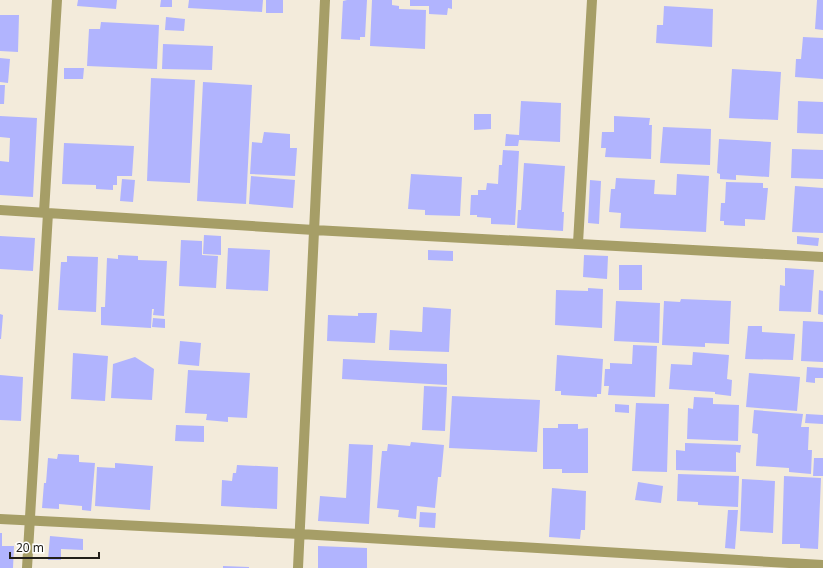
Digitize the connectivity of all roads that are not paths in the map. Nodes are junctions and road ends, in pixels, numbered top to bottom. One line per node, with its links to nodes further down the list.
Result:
1 (56, 0): 5 (street)
2 (325, 0): 6 (street)
3 (592, 0): 7 (street)
4 (0, 210): 5 (street)
5 (46, 212): 6 (street); 10 (street)
6 (314, 230): 7 (street); 11 (street)
7 (578, 243): 8 (street)
8 (823, 257)
9 (0, 519): 10 (street)
10 (30, 520): 11 (street); 13 (street)
11 (300, 534): 12 (street); 14 (street)
12 (823, 565)
13 (27, 568)
14 (298, 568)

